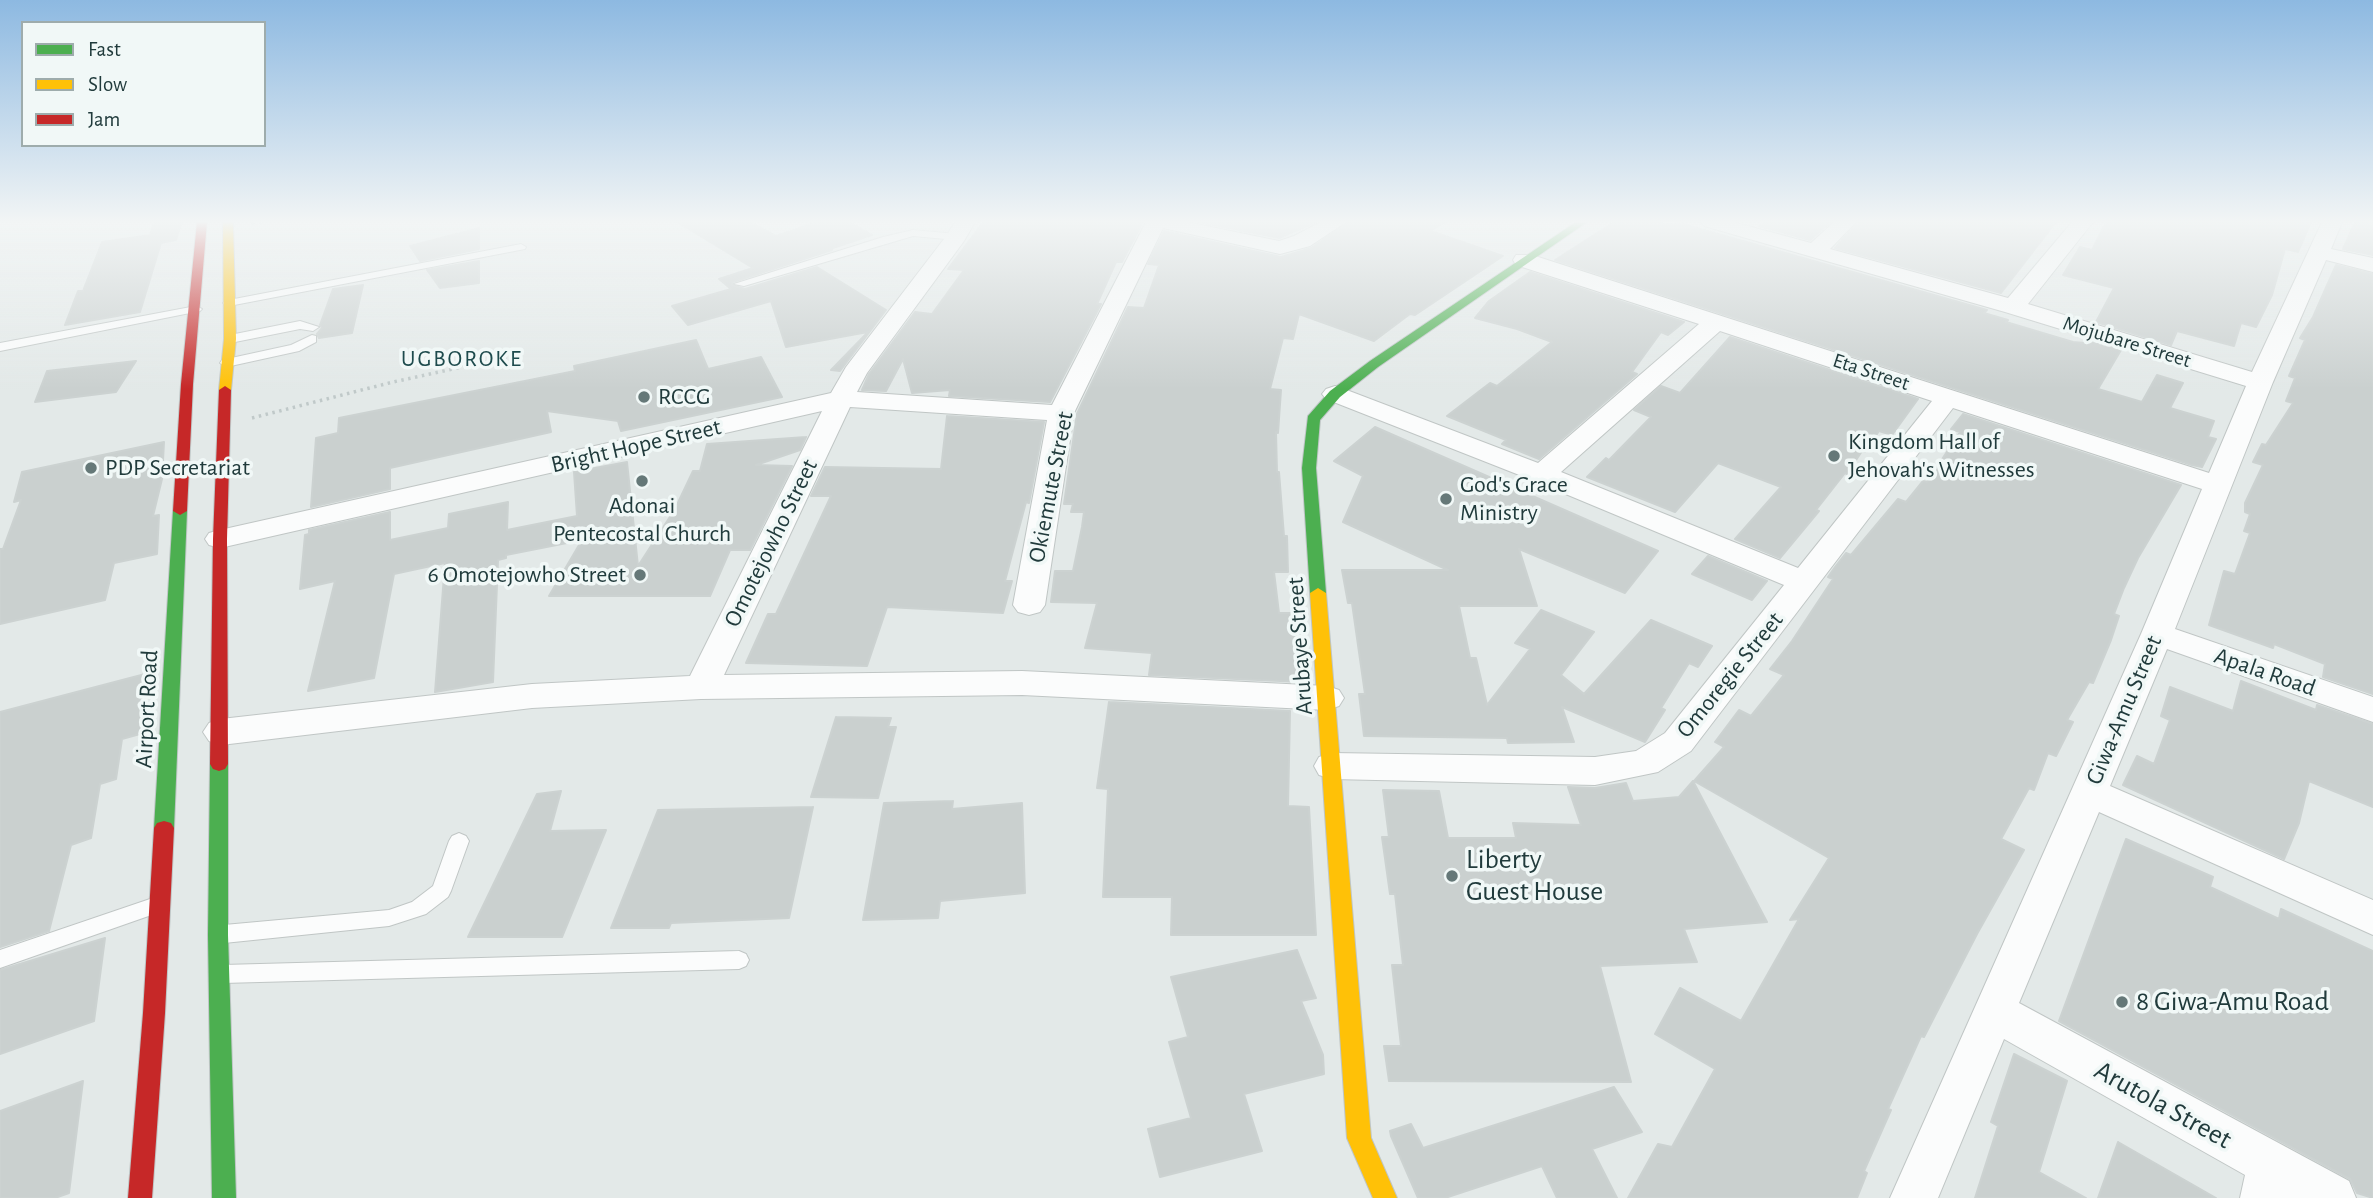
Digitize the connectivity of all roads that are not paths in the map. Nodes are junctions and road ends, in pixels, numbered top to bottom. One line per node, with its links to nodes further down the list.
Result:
1 (198, 278): 15 (main road, Airport Road)
2 (229, 278): 13 (main road)
3 (360, 278): 13 (lane)
4 (760, 278): 12 (lane)
5 (925, 278): 23 (street)
6 (1128, 278): 24 (street, Okiemute Street)
7 (1499, 278): 21 (main road, Arubaye Street)
8 (1579, 278): 16 (street, Eta Street)
9 (1910, 278): 14 (street, Mojubare Street)
10 (2037, 278): 14 (street)
11 (2307, 278): 20 (street, Giwa-Amu Street)
12 (740, 284)
13 (229, 303): 17 (main road)
14 (2013, 307): 20 (street, Mojubare Street)
15 (196, 309): 18 (lane); 38 (main road, Airport Road)
16 (1716, 322): 22 (street, Eta Street); 25 (street)
17 (230, 339): 19 (main road); 19 (lane)
18 (0, 347)
19 (226, 363): 27 (main road)
20 (2260, 382): 26 (street, Giwa-Amu Street)
21 (1335, 394): 25 (street); 32 (main road, Arubaye Street)
22 (1948, 397): 26 (street, Eta Street); 28 (street, Omoregie Street)
23 (841, 399): 24 (street, Bright Hope Street); 27 (street, Bright Hope Street); 31 (street, Omotejowho Street)
24 (1061, 413): 29 (street, Okiemute Street)
25 (1542, 474): 28 (street)
26 (2218, 485): 30 (street, Giwa-Amu Street)
27 (220, 539): 34 (main road)
28 (1805, 582): 35 (street, Omoregie Street)
29 (1028, 605)
30 (2157, 634): 33 (street, Apala Road); 36 (street, Giwa-Amu Street)
31 (701, 687): 32 (street); 34 (street)
32 (1326, 698): 35 (main road, Arubaye Street)
33 (2373, 710)
34 (221, 732): 40 (main road)
35 (1332, 766): 48 (main road, Arubaye Street)
36 (2088, 792): 39 (street); 44 (street, Giwa-Amu Street)
37 (459, 841): 40 (lane)
38 (160, 904): 41 (lane); 46 (main road, Airport Road)
39 (2373, 918)
40 (218, 935): 43 (main road)
41 (0, 959)
42 (739, 960): 43 (lane)
43 (220, 974): 47 (main road)
44 (1994, 1011): 45 (street, Arutola Street); 49 (street, Giwa-Amu Street)
45 (2267, 1181): 50 (street, Arutola Street)
46 (140, 1198)
47 (224, 1198)
48 (1385, 1198)
49 (1914, 1198)
50 (2332, 1198)

